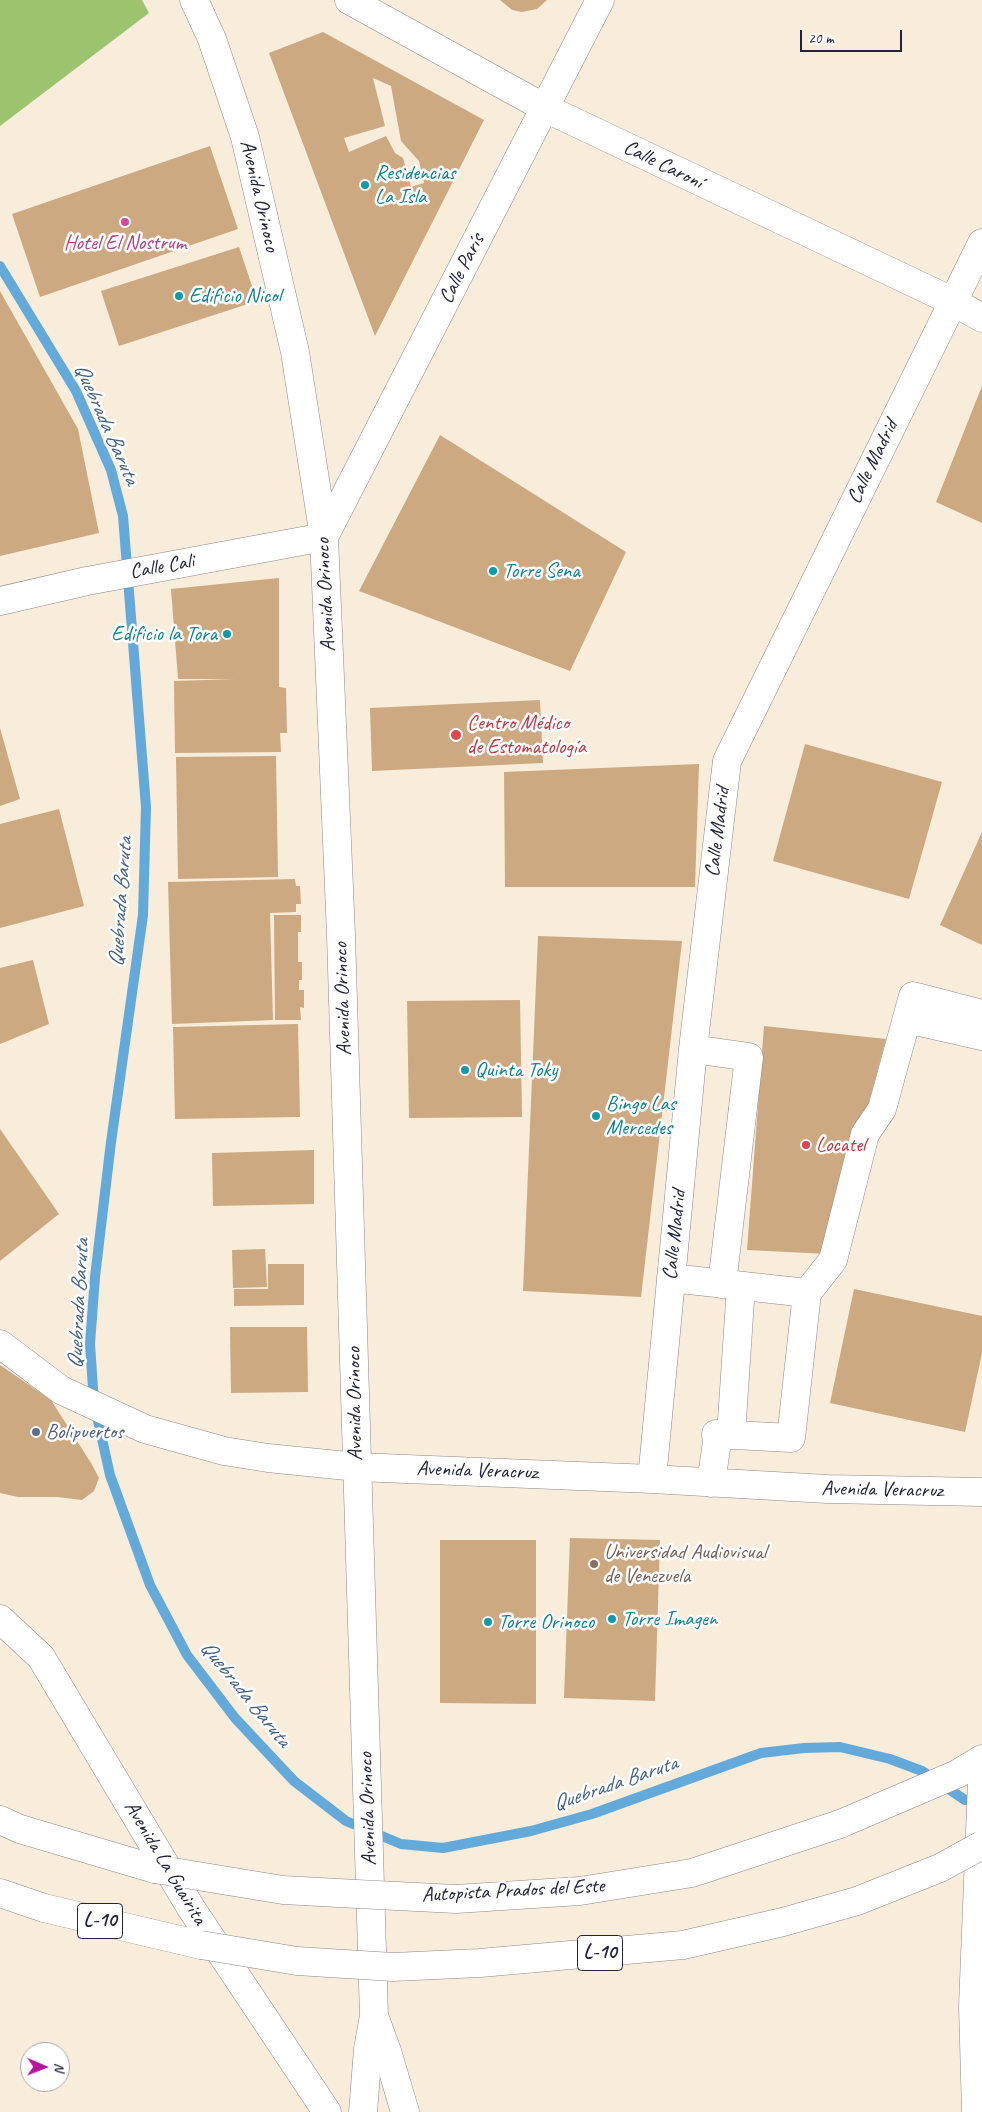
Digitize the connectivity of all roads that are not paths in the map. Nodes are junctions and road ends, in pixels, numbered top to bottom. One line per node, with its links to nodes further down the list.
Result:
1 (194, 0): 8 (main road, Avenida Orinoco)
2 (349, 0): 4 (main road, Calle Caroní)
3 (600, 0): 4 (main road, Calle París)
4 (545, 108): 6 (main road, Calle Caroní); 8 (main road, Calle París)
5 (982, 243): 6 (main road, Calle Madrid)
6 (952, 301): 7 (main road, Calle Caroní); 13 (main road, Calle Madrid)
7 (982, 318)
8 (324, 537): 9 (main road, Calle Cali); 19 (main road, Avenida Orinoco)
9 (0, 601)
10 (982, 1014): 11 (main road)
11 (907, 1019): 12 (main road); 16 (main road)
12 (982, 1036)
13 (693, 1049): 14 (main road, Calle Madrid); 15 (main road)
14 (671, 1278): 15 (main road); 20 (main road, Calle Madrid)
15 (732, 1285): 16 (main road); 18 (main road)
16 (807, 1293): 18 (main road)
17 (0, 1344): 19 (main road, Avenida Veracruz)
18 (731, 1435): 21 (main road)
19 (357, 1467): 20 (main road, Avenida Veracruz); 29 (main road, Avenida Orinoco, bridge)
20 (652, 1479): 21 (main road, Avenida Veracruz)
21 (711, 1482): 22 (main road, Avenida Veracruz)
22 (982, 1492)
23 (0, 1619): 30 (main road, Avenida La Guairita)
24 (982, 1760): 26 (main road, Autopista Prados del Este, bridge)
25 (982, 1782): 33 (main road)
26 (0, 1820)
27 (982, 1844): 28 (main road, L-10, bridge)
28 (0, 1893)
29 (374, 2016): 31 (main road); 32 (main road)
30 (327, 2112)
31 (363, 2112)
32 (405, 2112)
33 (976, 2112)

